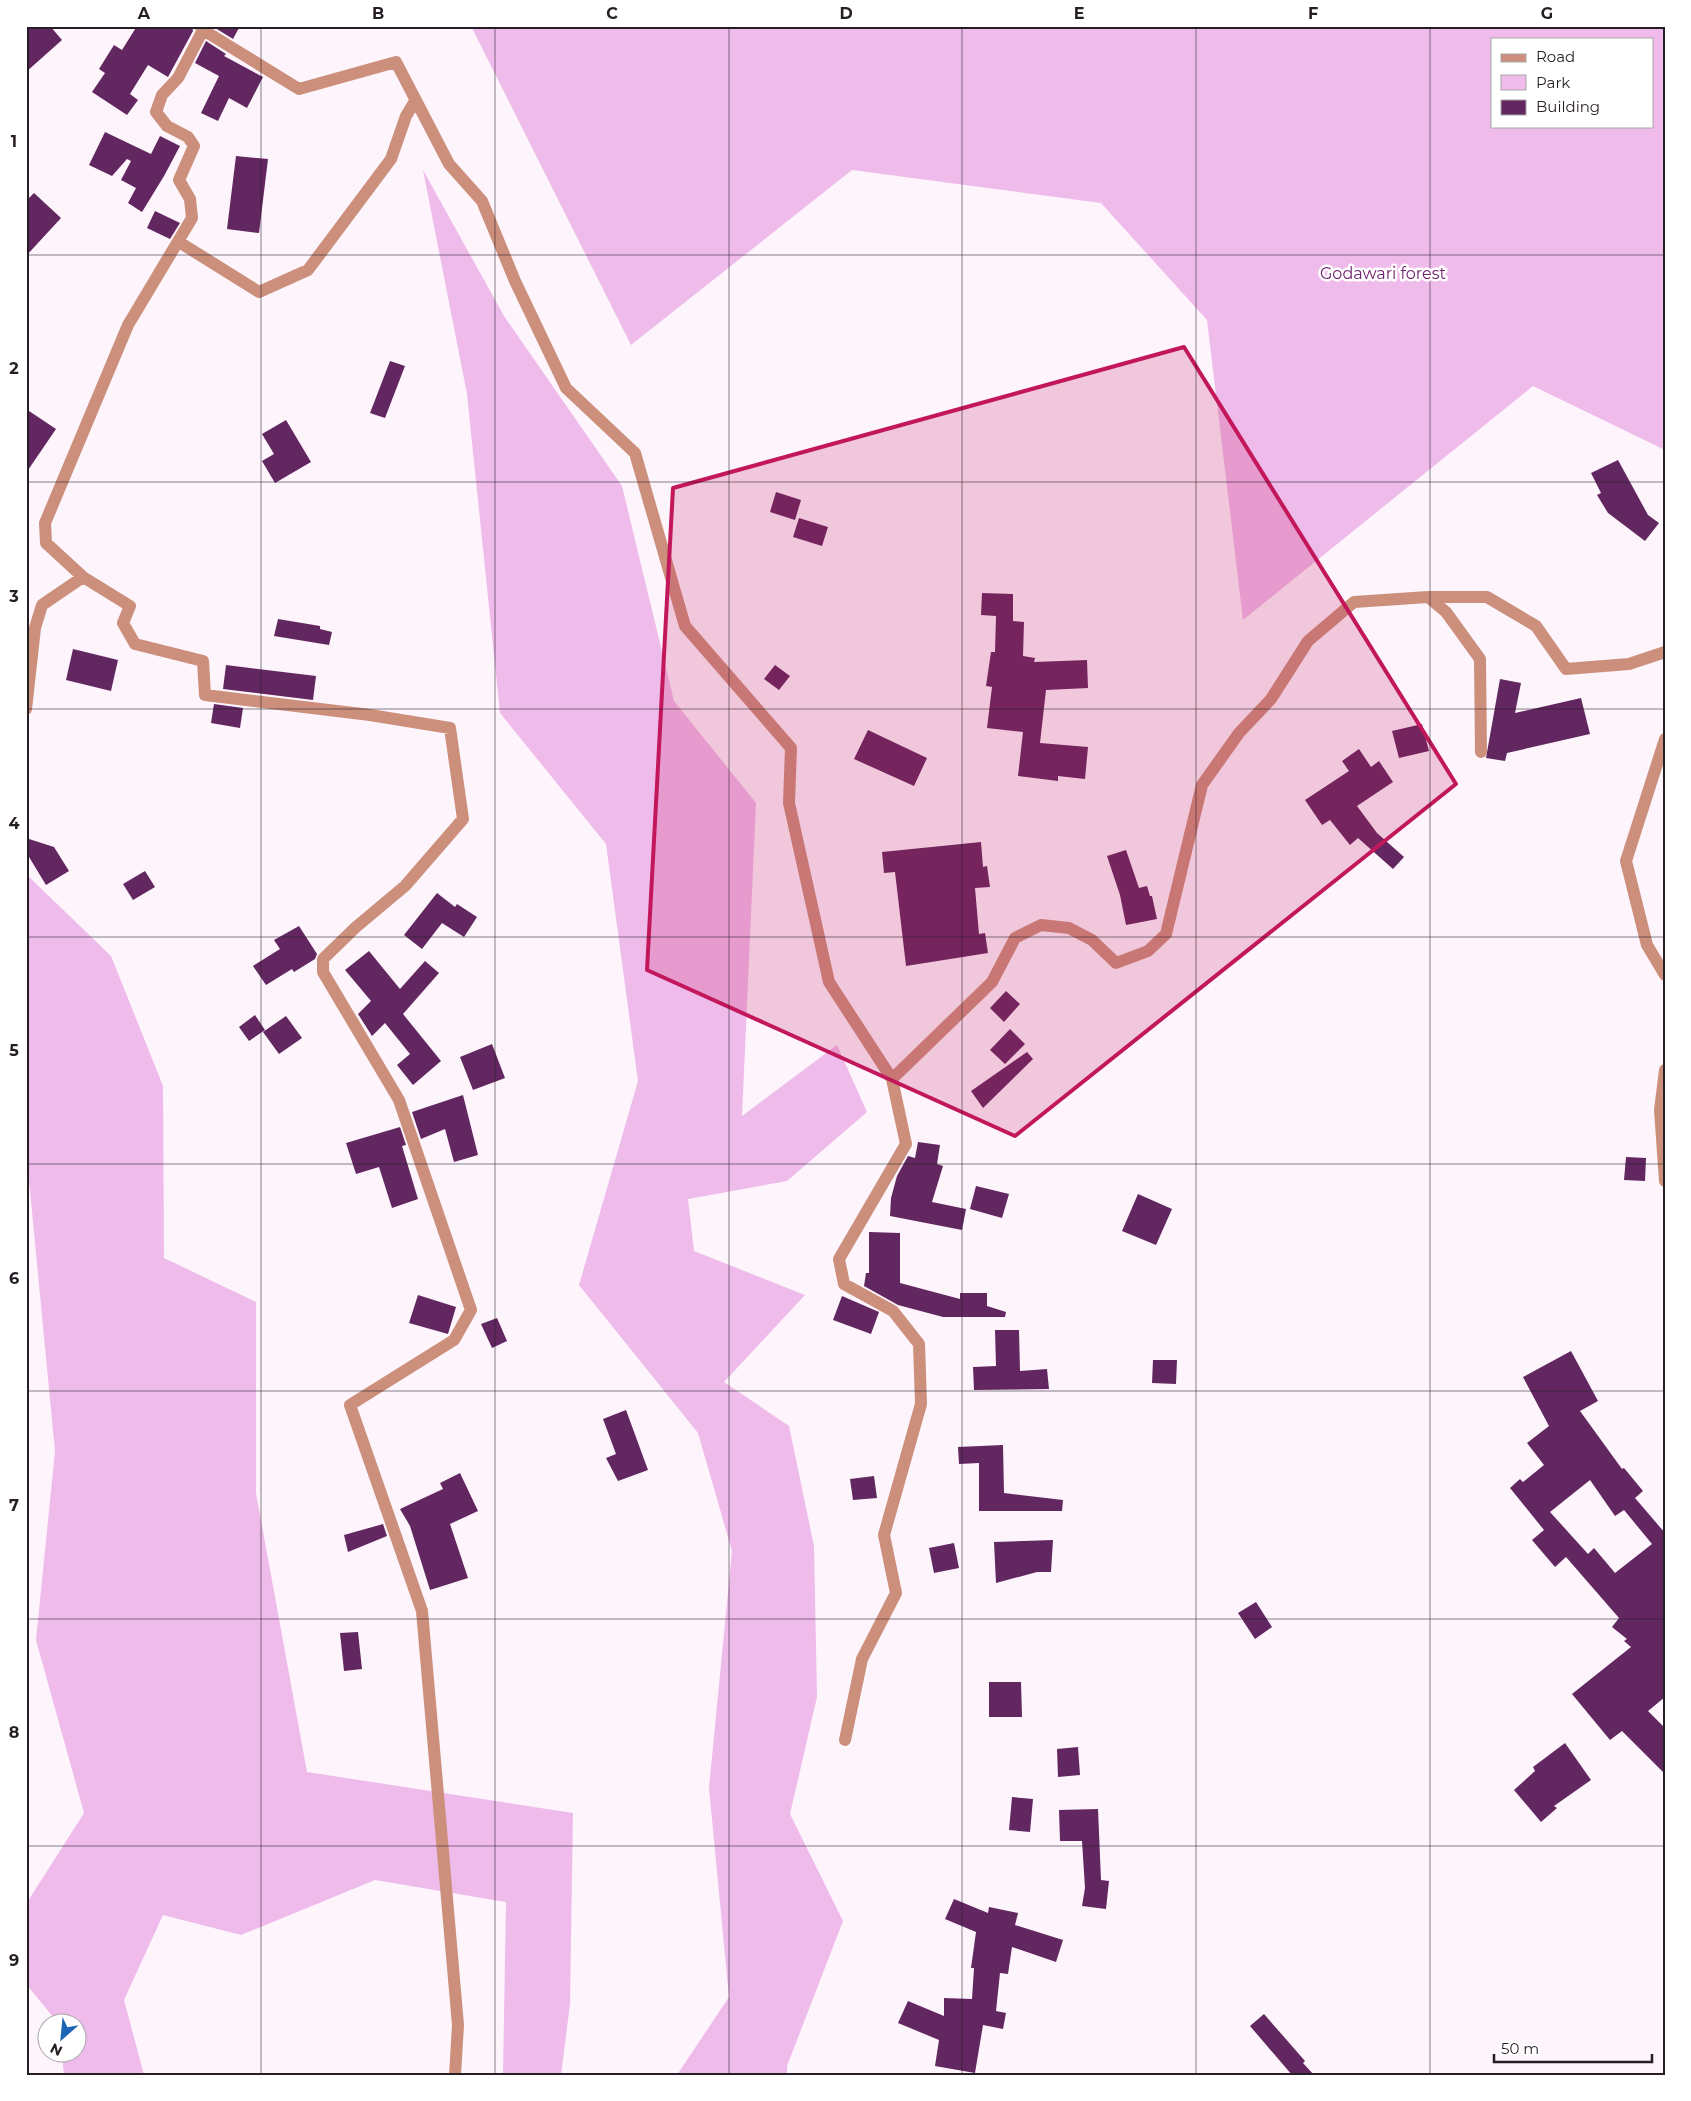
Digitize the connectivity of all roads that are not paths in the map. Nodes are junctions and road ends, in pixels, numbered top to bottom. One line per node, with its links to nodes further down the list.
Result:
1 (202, 28): 2 (street); 3 (street)
2 (415, 100): 3 (street); 12 (street)
3 (180, 242): 4 (street)
4 (83, 577): 7 (street); 15 (street)
5 (1428, 597): 6 (street); 9 (street); 12 (street)
6 (1665, 652)
7 (26, 709)
8 (1665, 739): 10 (street)
9 (1481, 752)
10 (1665, 975)
11 (1665, 1070): 13 (street)
12 (892, 1079): 14 (street)
13 (1665, 1181)
14 (845, 1740)
15 (455, 2075)

